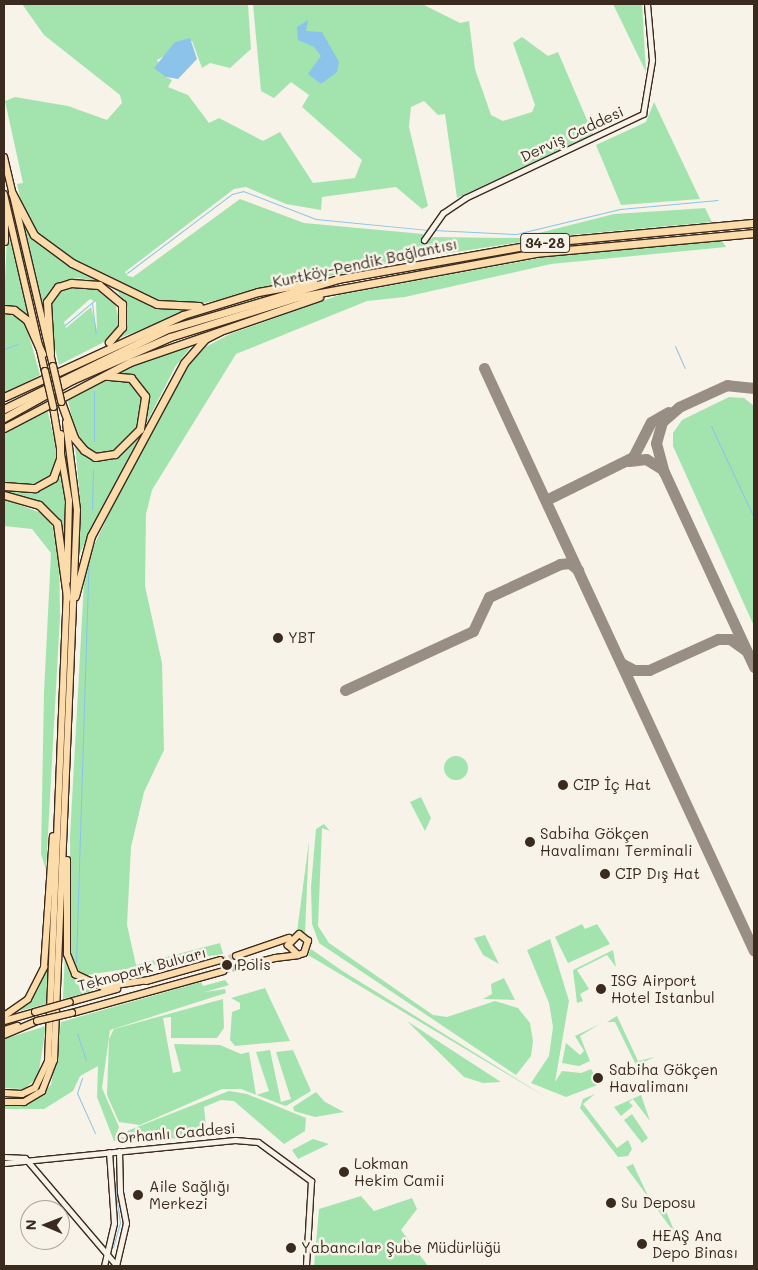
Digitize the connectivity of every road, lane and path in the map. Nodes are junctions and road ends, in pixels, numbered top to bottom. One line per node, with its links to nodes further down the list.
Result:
1 (646, 4): 8 (street, Derviş Caddesi)
2 (4, 157): 3 (highway)
3 (12, 193): 12 (highway); 16 (highway)
4 (4, 194): 17 (highway)
5 (4, 211): 9 (highway)
6 (754, 223): 10 (highway, Kurtköy-Pendik Bağlantısı / 34-28)
7 (754, 234): 11 (highway, Kurtköy-Pendik Bağlantısı / 34-28)
8 (426, 238)
9 (4, 241)
10 (338, 279): 12 (highway); 21 (highway, Kurtköy-Pendik Bağlantısı / 34-28)
11 (370, 282): 14 (highway); 22 (highway, Kurtköy-Pendik Bağlantısı / 34-28)
12 (219, 303): 15 (highway)
13 (4, 309): 17 (highway)
14 (243, 321): 18 (highway); 27 (highway)
15 (98, 350): 16 (highway); 19 (highway)
16 (50, 353): 20 (highway, bridge)
17 (42, 354): 24 (highway, bridge)
18 (93, 380): 20 (highway); 23 (highway)
19 (4, 398)
20 (62, 402): 27 (highway)
21 (4, 409)
22 (4, 418)
23 (4, 429)
24 (60, 434): 25 (highway); 28 (highway)
25 (4, 486)
26 (4, 495): 28 (highway)
27 (75, 596): 29 (highway)
28 (67, 597): 30 (highway)
29 (66, 806): 37 (highway); 44 (highway)
30 (57, 810): 38 (highway); 43 (highway)
31 (290, 938): 32 (highway); 32 (highway); 33 (highway)
32 (298, 955): 35 (highway)
33 (236, 956)
34 (220, 960): 37 (highway, Teknopark Bulvarı)
35 (239, 967)
36 (223, 971): 40 (highway, bridge)
37 (149, 980): 39 (highway, Teknopark Bulvarı, bridge)
38 (4, 1016)
39 (4, 1021)
40 (37, 1021): 41 (highway); 42 (highway)
41 (4, 1030)
42 (4, 1035)
43 (4, 1093)
44 (4, 1102)
45 (109, 1152): 46 (street, Orhanlı Caddesi); 48 (street, Orhanlı Caddesi); 50 (street)
46 (119, 1152): 52 (street); 53 (street, Orhanlı Caddesi)
47 (4, 1157): 48 (street)
48 (27, 1160): 49 (street, Orhanlı Caddesi); 50 (street)
49 (4, 1163)
50 (106, 1255): 51 (street); 52 (street)
51 (104, 1266)
52 (116, 1266)
53 (306, 1266)

